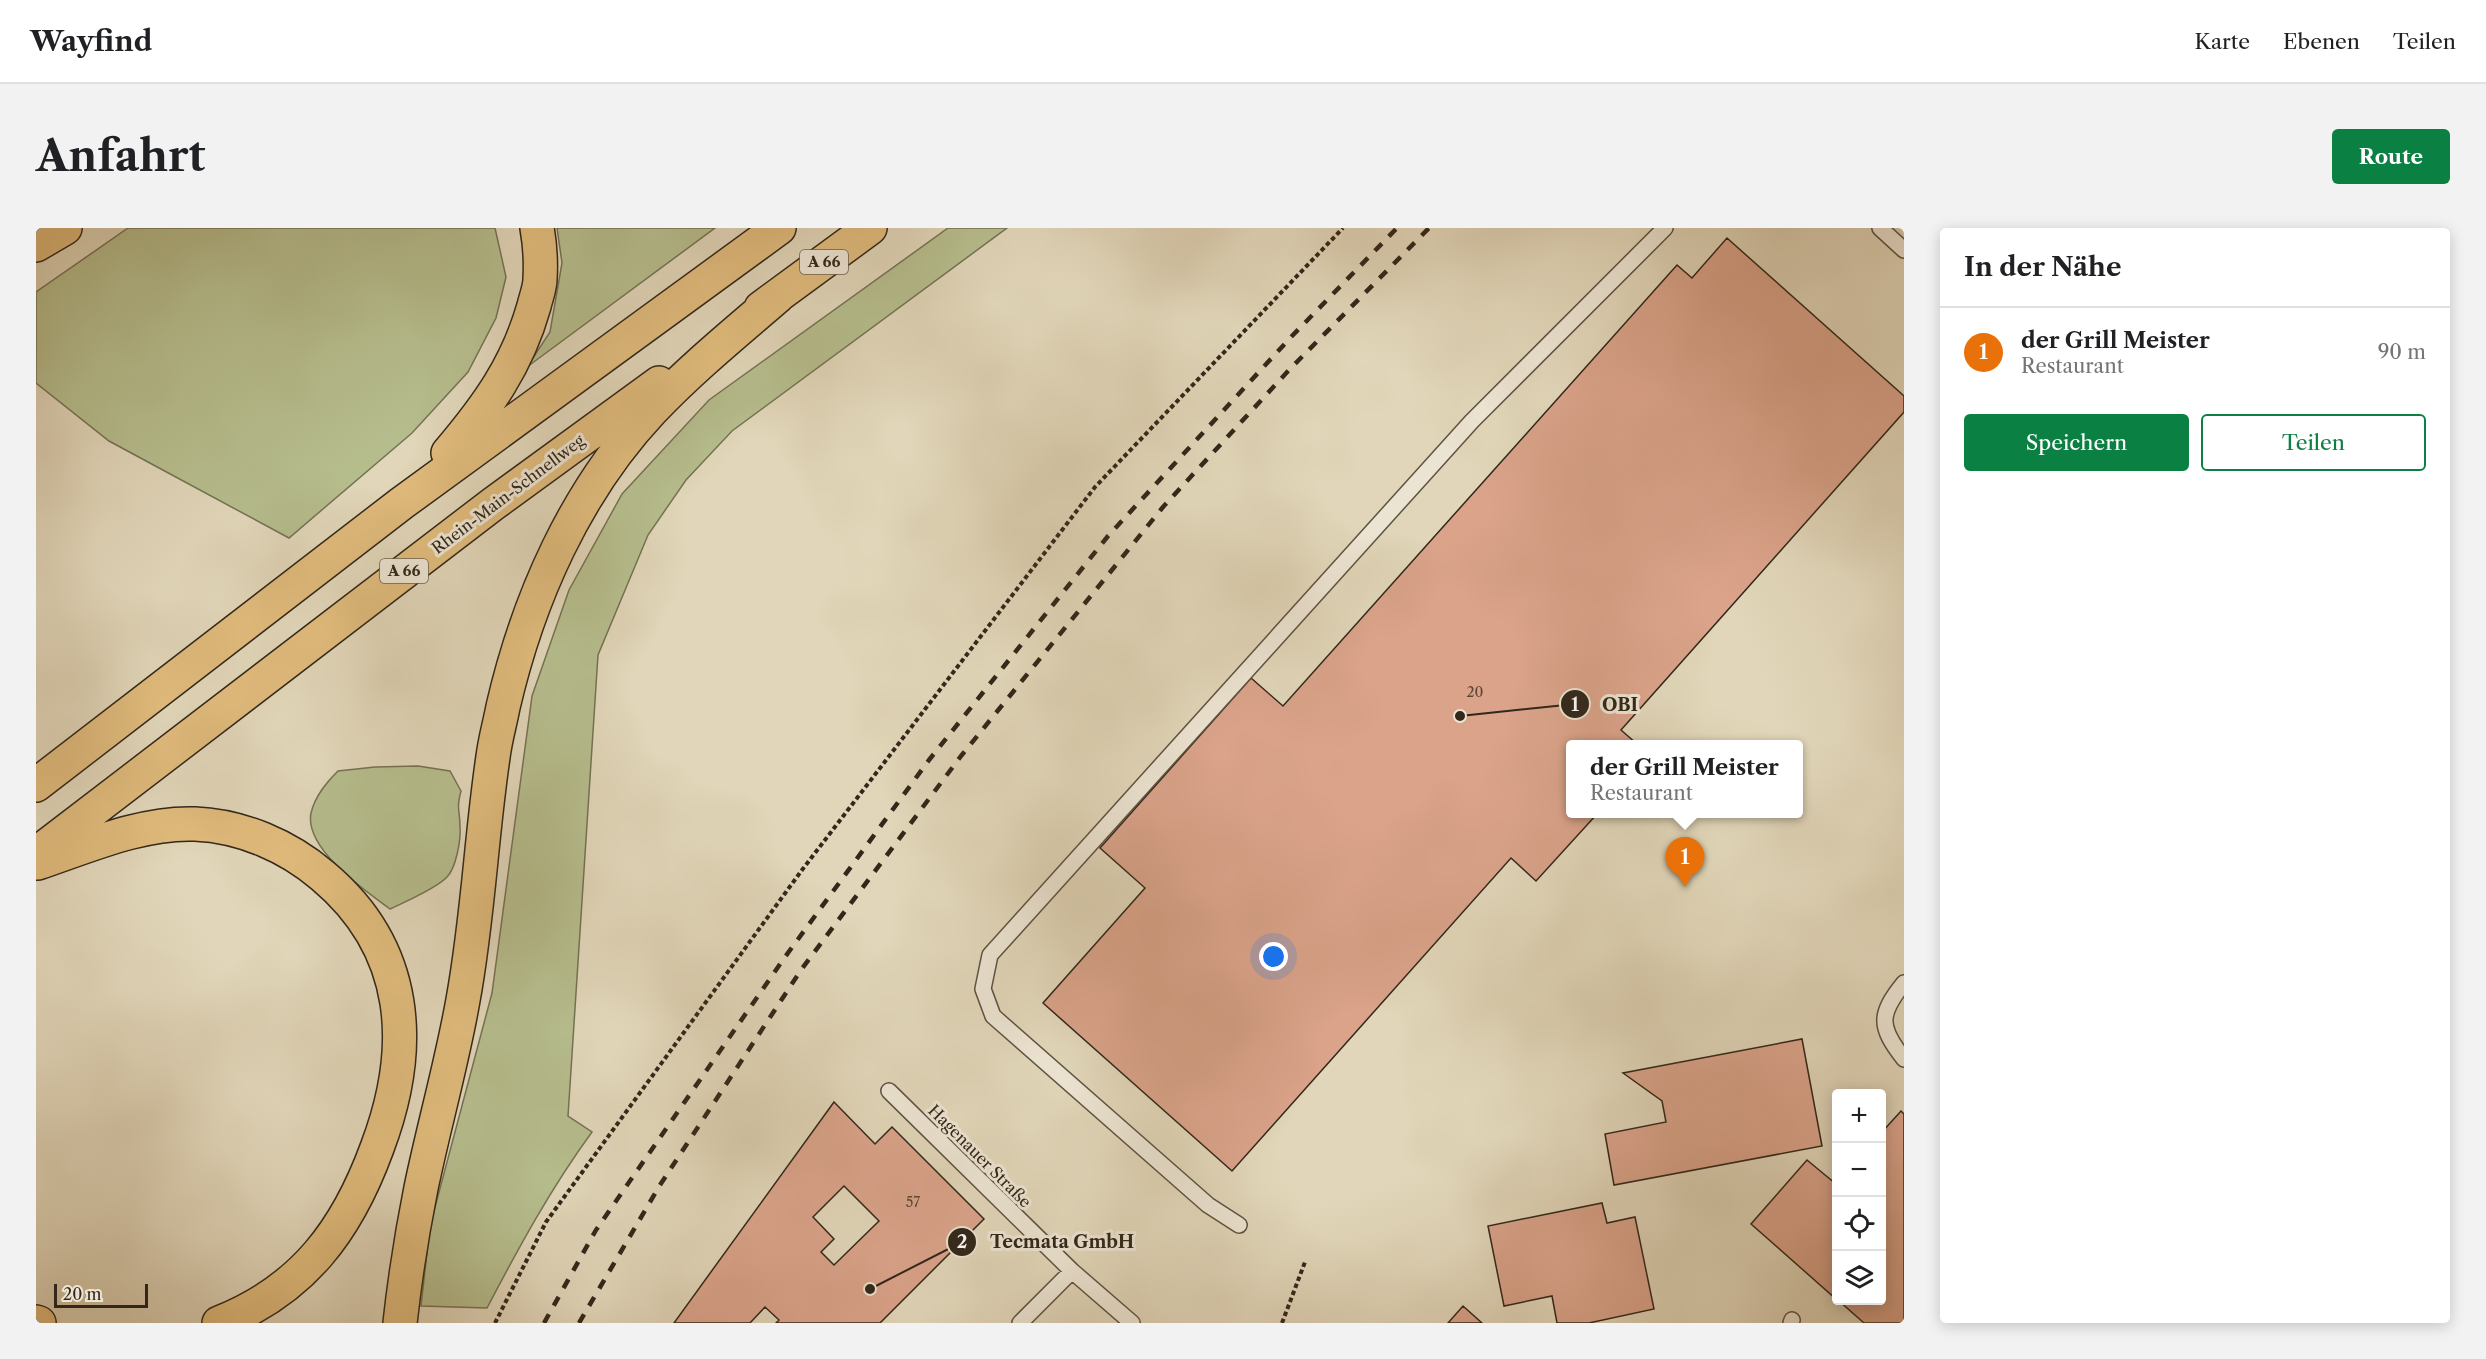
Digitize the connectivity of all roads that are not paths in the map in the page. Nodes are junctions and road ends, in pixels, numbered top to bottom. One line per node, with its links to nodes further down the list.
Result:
1 (54, 228): 8 (highway)
2 (64, 228): 8 (highway)
3 (537, 228): 11 (highway)
4 (779, 228): 11 (highway)
5 (870, 228): 10 (highway, Rhein-Main-Schnellweg / A 66)
6 (1665, 228): 18 (lane)
7 (1880, 228): 9 (lane)
8 (36, 244)
9 (1904, 250)
10 (778, 296): 13 (highway, Rhein-Main-Schnellweg / A 66); 21 (highway)
11 (402, 503): 12 (highway)
12 (36, 785)
13 (36, 854)
14 (36, 863): 20 (highway)
15 (1904, 983): 16 (lane)
16 (1904, 1059)
17 (889, 1091): 19 (lane, Hagenauer Straße)
18 (1239, 1225)
19 (1072, 1271): 22 (lane); 23 (lane, Hagenauer Straße)
20 (219, 1323)
21 (400, 1323)
22 (1020, 1323)
23 (1132, 1323)

